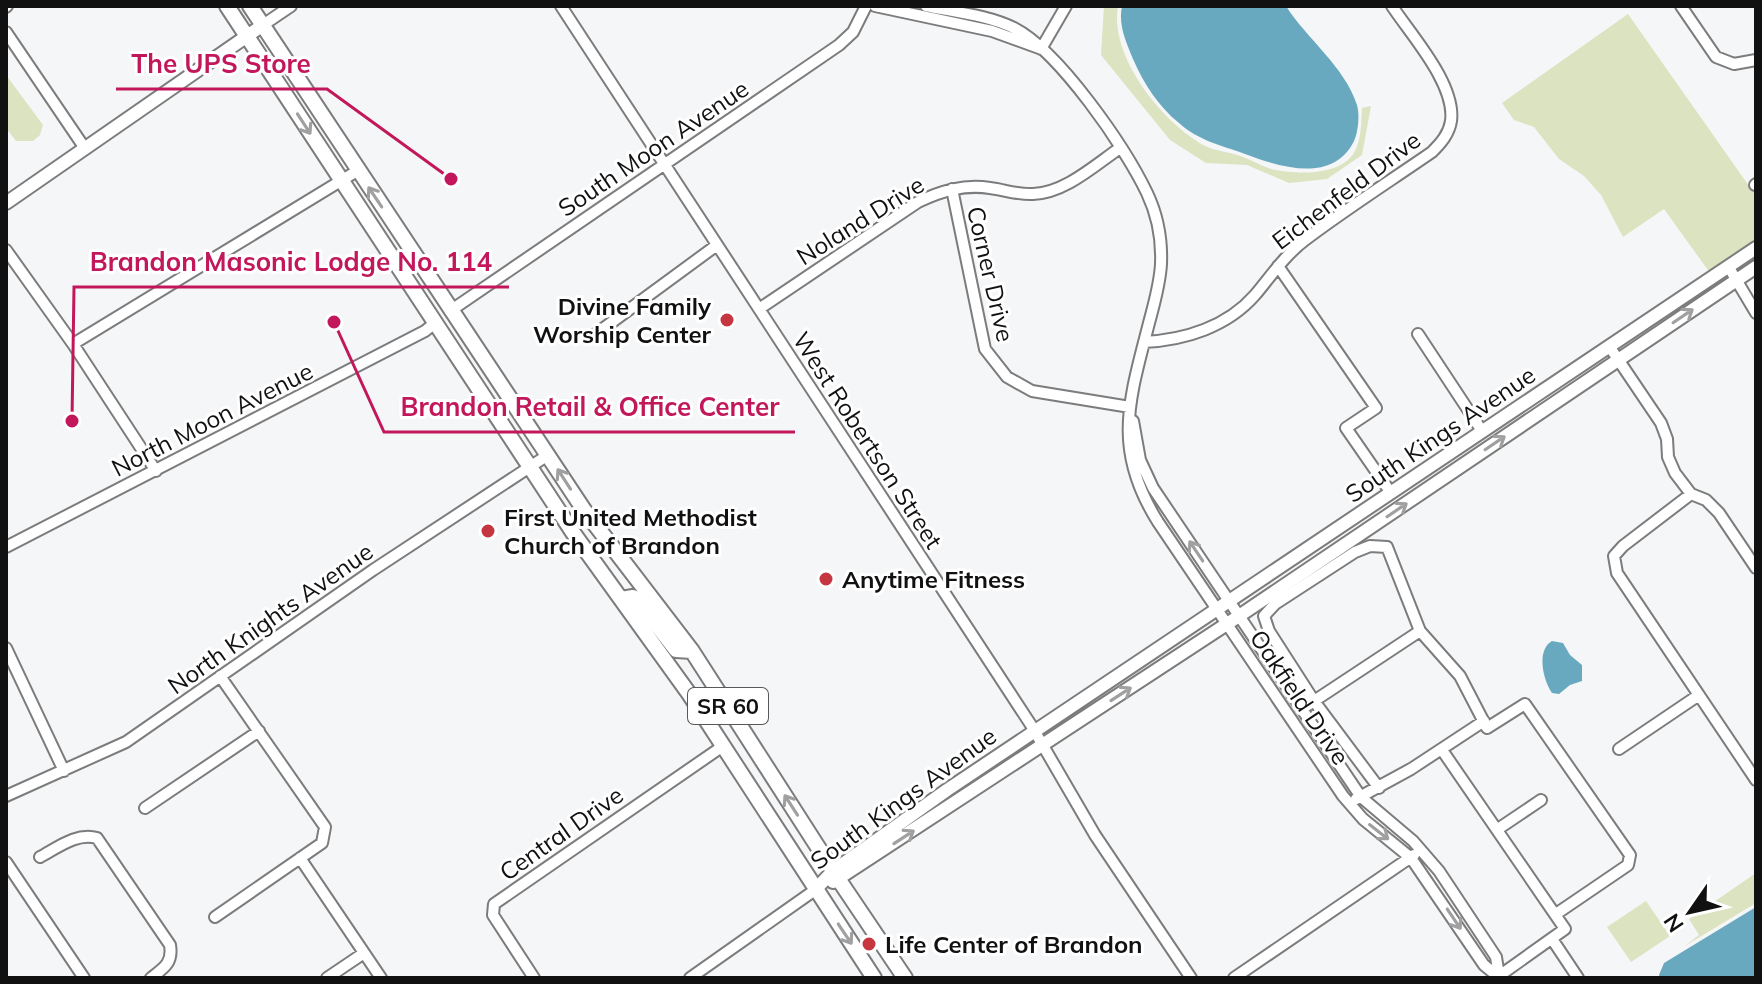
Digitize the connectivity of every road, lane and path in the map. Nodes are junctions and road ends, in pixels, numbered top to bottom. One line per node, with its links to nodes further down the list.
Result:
1 (227, 6): 14 (highway, SR 60)
2 (250, 6): 12 (highway, SR 60)
3 (291, 6): 12 (street)
4 (561, 6): 19 (street, West Robertson Street)
5 (866, 6): 19 (street, South Moon Avenue)
6 (875, 6): 11 (street, Oakfield Drive)
7 (926, 6): 11 (street, Oakfield Drive)
8 (1066, 6): 15 (street)
9 (1392, 6): 27 (street, Eichenfeld Drive)
10 (1681, 6): 16 (street)
11 (937, 14): 15 (street, Oakfield Drive)
12 (263, 25): 14 (main road); 20 (highway, SR 60)
13 (6, 32): 17 (street)
14 (246, 35): 17 (main road); 21 (highway, SR 60, one-way to 21)
15 (1041, 49): 18 (street, Oakfield Drive)
16 (1756, 60)
17 (84, 147): 23 (main road)
18 (1120, 148): 22 (street, Noland Drive); 38 (street, Oakfield Drive)
19 (664, 164): 24 (street, West Robertson Street); 33 (street, South Moon Avenue)
20 (357, 171): 21 (street); 33 (highway, SR 60, one-way to 20)
21 (342, 181): 30 (highway, SR 60); 39 (street)
22 (952, 189): 32 (street, Noland Drive); 43 (street, Corner Drive)
23 (6, 203)
24 (717, 245): 32 (street, West Robertson Street); 37 (street)
25 (1756, 248): 28 (main road, South Kings Avenue)
26 (6, 250): 39 (street)
27 (1278, 266): 38 (street, Eichenfeld Drive); 48 (street)
28 (1728, 266): 31 (street); 40 (main road, South Kings Avenue)
29 (1756, 267): 31 (main road, South Kings Avenue)
30 (403, 274): 33 (highway); 35 (highway, SR 60)
31 (1737, 280): 34 (street); 41 (main road, South Kings Avenue, one-way to 31)
32 (759, 309): 68 (street, West Robertson Street)
33 (450, 311): 42 (highway, SR 60)
34 (1756, 313)
35 (435, 323): 42 (highway); 46 (highway, SR 60); 47 (street, North Moon Avenue)
36 (1418, 334): 44 (street)
37 (593, 336)
38 (1144, 342): 43 (street, Oakfield Drive)
39 (73, 344): 47 (street)
40 (1609, 346): 41 (street); 44 (main road, South Kings Avenue)
41 (1618, 360): 49 (street); 53 (main road, South Kings Avenue, one-way to 41)
42 (488, 367): 45 (highway, SR 60)
43 (1130, 407): 55 (street, Oakfield Drive, one-way to 43); 56 (street, Oakfield Drive)
44 (1482, 431): 48 (main road, South Kings Avenue)
45 (548, 455): 46 (street, North Knights Avenue); 61 (highway, SR 60, one-way to 45)
46 (531, 466): 54 (highway, SR 60); 62 (street, North Knights Avenue)
47 (156, 471): 51 (street, North Moon Avenue)
48 (1391, 493): 50 (main road, South Kings Avenue)
49 (1691, 494): 52 (street); 63 (street)
50 (1372, 506): 53 (main road); 55 (main road, South Kings Avenue)
51 (6, 547)
52 (1756, 568)
53 (1290, 581): 57 (main road, South Kings Avenue)
54 (621, 599): 61 (highway); 70 (highway, SR 60)
55 (1230, 601): 56 (main road, South Kings Avenue); 57 (street, Oakfield Drive)
56 (1217, 609): 58 (street, Oakfield Drive); 68 (main road, South Kings Avenue)
57 (1239, 616): 58 (main road, South Kings Avenue); 65 (street, Oakfield Drive)
58 (1227, 624): 69 (main road, South Kings Avenue, one-way to 58); 79 (street, Oakfield Drive)
59 (1420, 631): 64 (street); 64 (street); 66 (street)
60 (6, 648): 73 (street)
61 (692, 651): 87 (highway, SR 60, one-way to 61)
62 (220, 676): 67 (street); 73 (street, North Knights Avenue)
63 (1699, 695): 71 (street); 74 (street)
64 (1314, 701): 65 (street); 75 (street)
65 (1302, 709): 77 (street, Oakfield Drive)
66 (1484, 721): 72 (street); 89 (street)
67 (259, 731): 80 (street); 84 (street)
68 (1035, 731): 69 (street, West Robertson Street); 87 (main road, South Kings Avenue)
69 (1043, 745): 87 (main road, South Kings Avenue, one-way to 69); 102 (street, West Robertson Street)
70 (723, 746): 88 (highway, SR 60); 98 (street, Central Drive)
71 (1619, 749)
72 (1442, 750): 75 (street); 81 (street)
73 (64, 771): 76 (street, North Knights Avenue)
74 (1756, 780)
75 (1379, 788): 77 (street)
76 (6, 796)
77 (1361, 797): 79 (street); 82 (street, Oakfield Drive)
78 (1541, 800): 81 (street)
79 (1348, 803): 85 (street, Oakfield Drive, one-way to 85)
80 (145, 808)
81 (1498, 829): 89 (street)
82 (1421, 849): 85 (street); 93 (street, Oakfield Drive)
83 (40, 857): 95 (street)
84 (300, 858): 90 (street); 92 (street)
85 (1411, 858): 93 (street, Oakfield Drive, one-way to 93); 103 (street)
86 (6, 862): 94 (street)
87 (836, 875): 88 (main road, South Kings Avenue); 101 (highway, SR 60)
88 (815, 890): 99 (street); 100 (highway, SR 60, one-way to 100)
89 (1556, 914): 91 (street)
90 (215, 917)
91 (1552, 939): 93 (street); 104 (street)
92 (364, 953): 96 (street); 97 (street)
93 (1500, 977)
94 (84, 978)
95 (151, 978)
96 (327, 978)
97 (381, 978)
98 (534, 978)
99 (690, 978)
100 (874, 978)
101 (905, 978)
102 (1191, 978)
103 (1234, 978)
104 (1578, 978)

